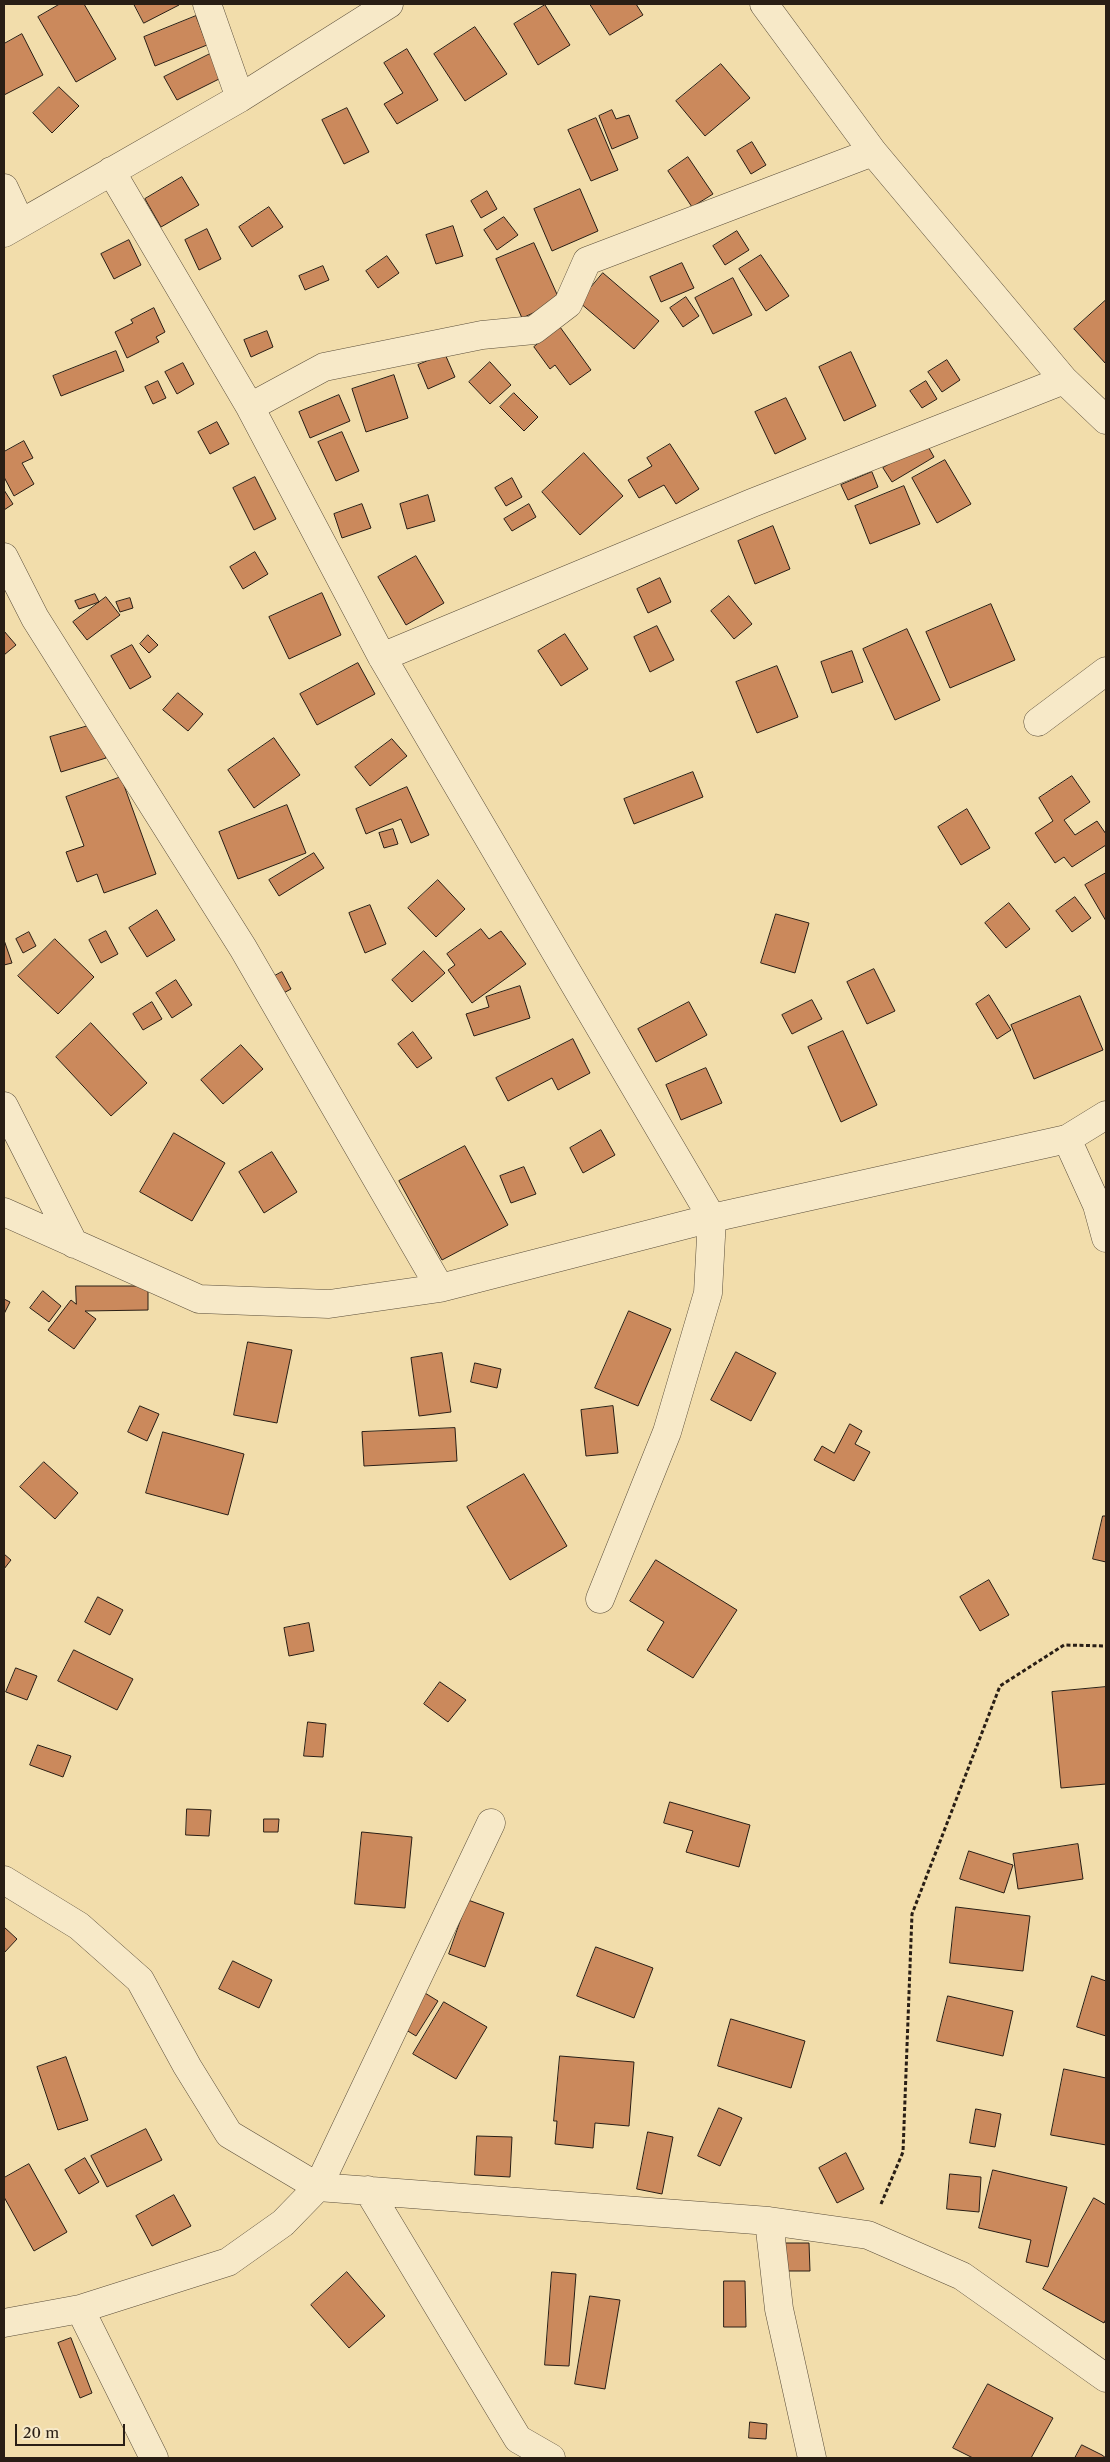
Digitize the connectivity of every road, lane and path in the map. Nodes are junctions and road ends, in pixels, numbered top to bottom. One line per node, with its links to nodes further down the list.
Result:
1 (207, 4): 4 (street)
2 (389, 4): 4 (street)
3 (764, 4): 5 (street)
4 (240, 98): 6 (street)
5 (873, 152): 9 (street); 10 (street)
6 (111, 171): 8 (street); 10 (street)
7 (4, 188): 8 (street)
8 (12, 227)
9 (1064, 380): 11 (street); 13 (street)
10 (250, 407): 13 (street)
11 (1106, 420)
12 (4, 557): 23 (street)
13 (382, 657): 20 (street)
14 (1106, 671): 15 (street)
15 (1038, 722)
16 (4, 1106): 22 (street)
17 (1106, 1115): 18 (street)
18 (1067, 1139): 20 (street); 21 (street)
19 (4, 1212): 22 (street)
20 (712, 1218): 23 (street); 24 (street)
21 (1106, 1238)
22 (74, 1244): 23 (street)
23 (440, 1288)
24 (600, 1599)
25 (1106, 1646): 31 (path)
26 (491, 1823): 28 (street)
27 (4, 1880): 28 (street)
28 (318, 2187): 29 (street); 32 (street)
29 (368, 2190): 30 (street); 36 (street)
30 (769, 2221): 31 (street); 37 (street)
31 (868, 2235): 34 (street)
32 (80, 2308): 33 (street); 35 (street)
33 (4, 2323)
34 (1106, 2378)
35 (154, 2458)
36 (551, 2458)
37 (812, 2458)

